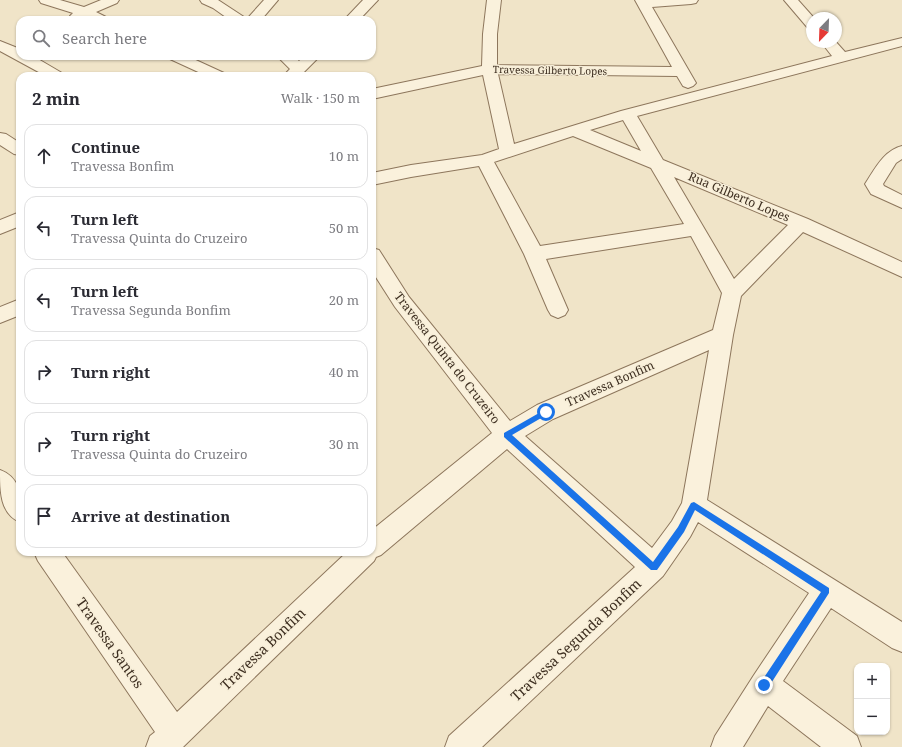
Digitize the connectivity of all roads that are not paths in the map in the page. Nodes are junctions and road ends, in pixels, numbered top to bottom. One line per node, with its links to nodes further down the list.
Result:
1 (46, 0): 10 (street)
2 (112, 0): 10 (street)
3 (271, 0): 14 (street)
4 (370, 0): 15 (street)
5 (494, 0): 24 (street)
6 (691, 0): 9 (street)
7 (792, 0): 16 (street)
8 (217, 2): 13 (street)
9 (643, 2): 28 (street)
10 (85, 12): 11 (street); 12 (street)
11 (77, 16)
12 (93, 16)
13 (233, 16)
14 (257, 16)
15 (355, 16)
16 (806, 17)
17 (902, 42): 19 (street)
18 (833, 48): 19 (street)
19 (841, 57): 30 (street)
20 (28, 60): 25 (street)
21 (184, 60): 26 (street)
22 (287, 60): 27 (street)
23 (308, 60): 27 (street)
24 (489, 69): 28 (street, Travessa Gilberto Lopes); 29 (street, Travessa Gilberto Lopes); 36 (street)
25 (50, 72)
26 (210, 72)
27 (295, 72)
28 (682, 72): 30 (street)
29 (376, 93)
30 (696, 96): 31 (street)
31 (627, 114): 32 (street); 38 (street)
32 (574, 130): 36 (street); 38 (street, Rua Gilberto Lopes)
33 (0, 138): 34 (street)
34 (16, 148)
35 (902, 151): 40 (street)
36 (508, 153): 37 (street)
37 (484, 160): 39 (street); 45 (street)
38 (655, 162): 42 (street, Rua Gilberto Lopes); 44 (street)
39 (376, 177)
40 (902, 202)
41 (16, 220): 43 (street)
42 (801, 222): 47 (street, Rua Gilberto Lopes); 48 (street)
43 (0, 228)
44 (696, 229): 45 (street); 48 (street)
45 (534, 254): 50 (street)
46 (376, 261): 53 (street, Travessa Quinta do Cruzeiro)
47 (902, 270)
48 (732, 293): 52 (street, Travessa Segunda Bonfim)
49 (16, 309): 51 (street)
50 (558, 310)
51 (0, 315)
52 (722, 335): 53 (street, Travessa Bonfim); 54 (street, Travessa Segunda Bonfim)
53 (506, 435): 55 (street, Travessa Bonfim); 58 (street, Travessa Quinta do Cruzeiro)
54 (694, 505): 58 (street, Travessa Segunda Bonfim); 59 (street)
55 (376, 539)
56 (49, 556): 62 (street, Travessa Santos)
57 (356, 556): 62 (street, Travessa Bonfim)
58 (654, 568): 63 (street, Travessa Segunda Bonfim)
59 (826, 590): 60 (street); 61 (street)
60 (902, 638)
61 (764, 685): 64 (street); 65 (street)
62 (168, 741)
63 (460, 747)
64 (726, 747)
65 (846, 747)

